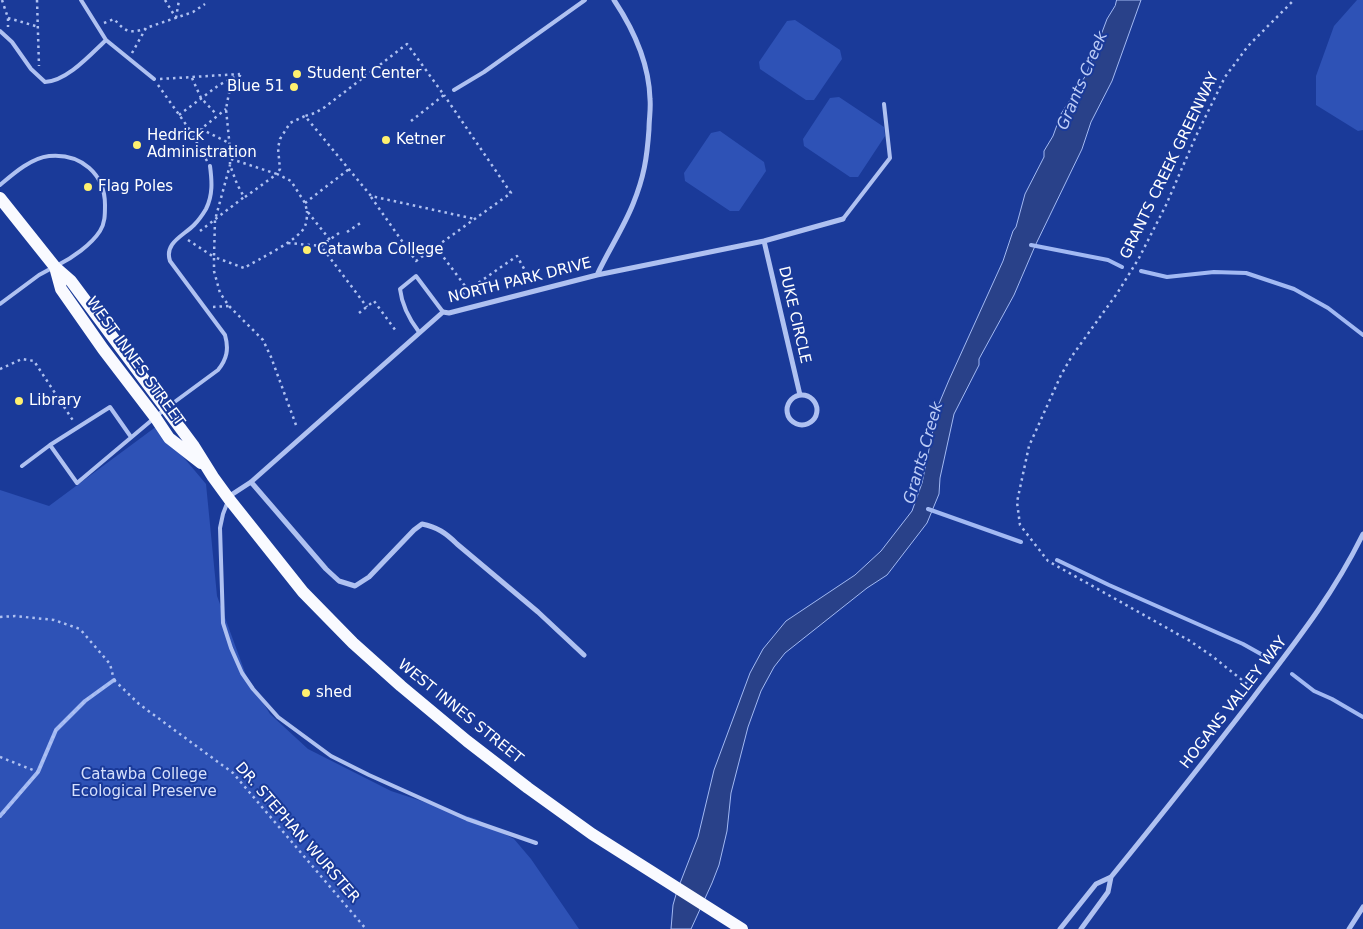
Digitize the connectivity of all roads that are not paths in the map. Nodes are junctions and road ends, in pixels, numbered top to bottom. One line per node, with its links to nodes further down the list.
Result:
1 (81, 0): 5 (lane)
2 (585, 0): 7 (lane)
3 (614, 0): 15 (street)
4 (0, 31): 5 (lane)
5 (106, 40): 6 (lane)
6 (154, 79)
7 (454, 90)
8 (884, 104): 12 (lane)
9 (210, 166): 20 (lane)
10 (0, 185): 14 (lane)
11 (0, 198): 14 (main road, WEST INNES STREET)
12 (843, 219): 13 (street, NORTH PARK DRIVE)
13 (764, 241): 15 (street, NORTH PARK DRIVE); 19 (street, DUKE CIRCLE)
14 (55, 267): 16 (lane); 20 (main road, WEST INNES STREET)
15 (597, 275): 17 (street, NORTH PARK DRIVE)
16 (0, 304)
17 (441, 310): 18 (street, NORTH PARK DRIVE); 18 (lane)
18 (419, 332): 24 (street, NORTH PARK DRIVE)
19 (800, 395): 19 (street)
20 (160, 413): 21 (lane); 25 (main road, WEST INNES STREET)
21 (131, 438): 22 (lane); 22 (lane)
22 (50, 445): 23 (lane)
23 (22, 466)
24 (251, 482): 25 (street, NORTH PARK DRIVE); 27 (street)
25 (228, 498): 28 (lane); 31 (main road, WEST INNES STREET)
26 (1363, 534): 29 (street, HOGANS VALLEY WAY)
27 (584, 655)
28 (536, 842)
29 (1111, 877): 32 (street, HOGANS VALLEY WAY); 33 (street, HOGANS VALLEY WAY)
30 (1363, 907): 34 (street)
31 (742, 929)
32 (1060, 929)
33 (1081, 929)
34 (1349, 929)

